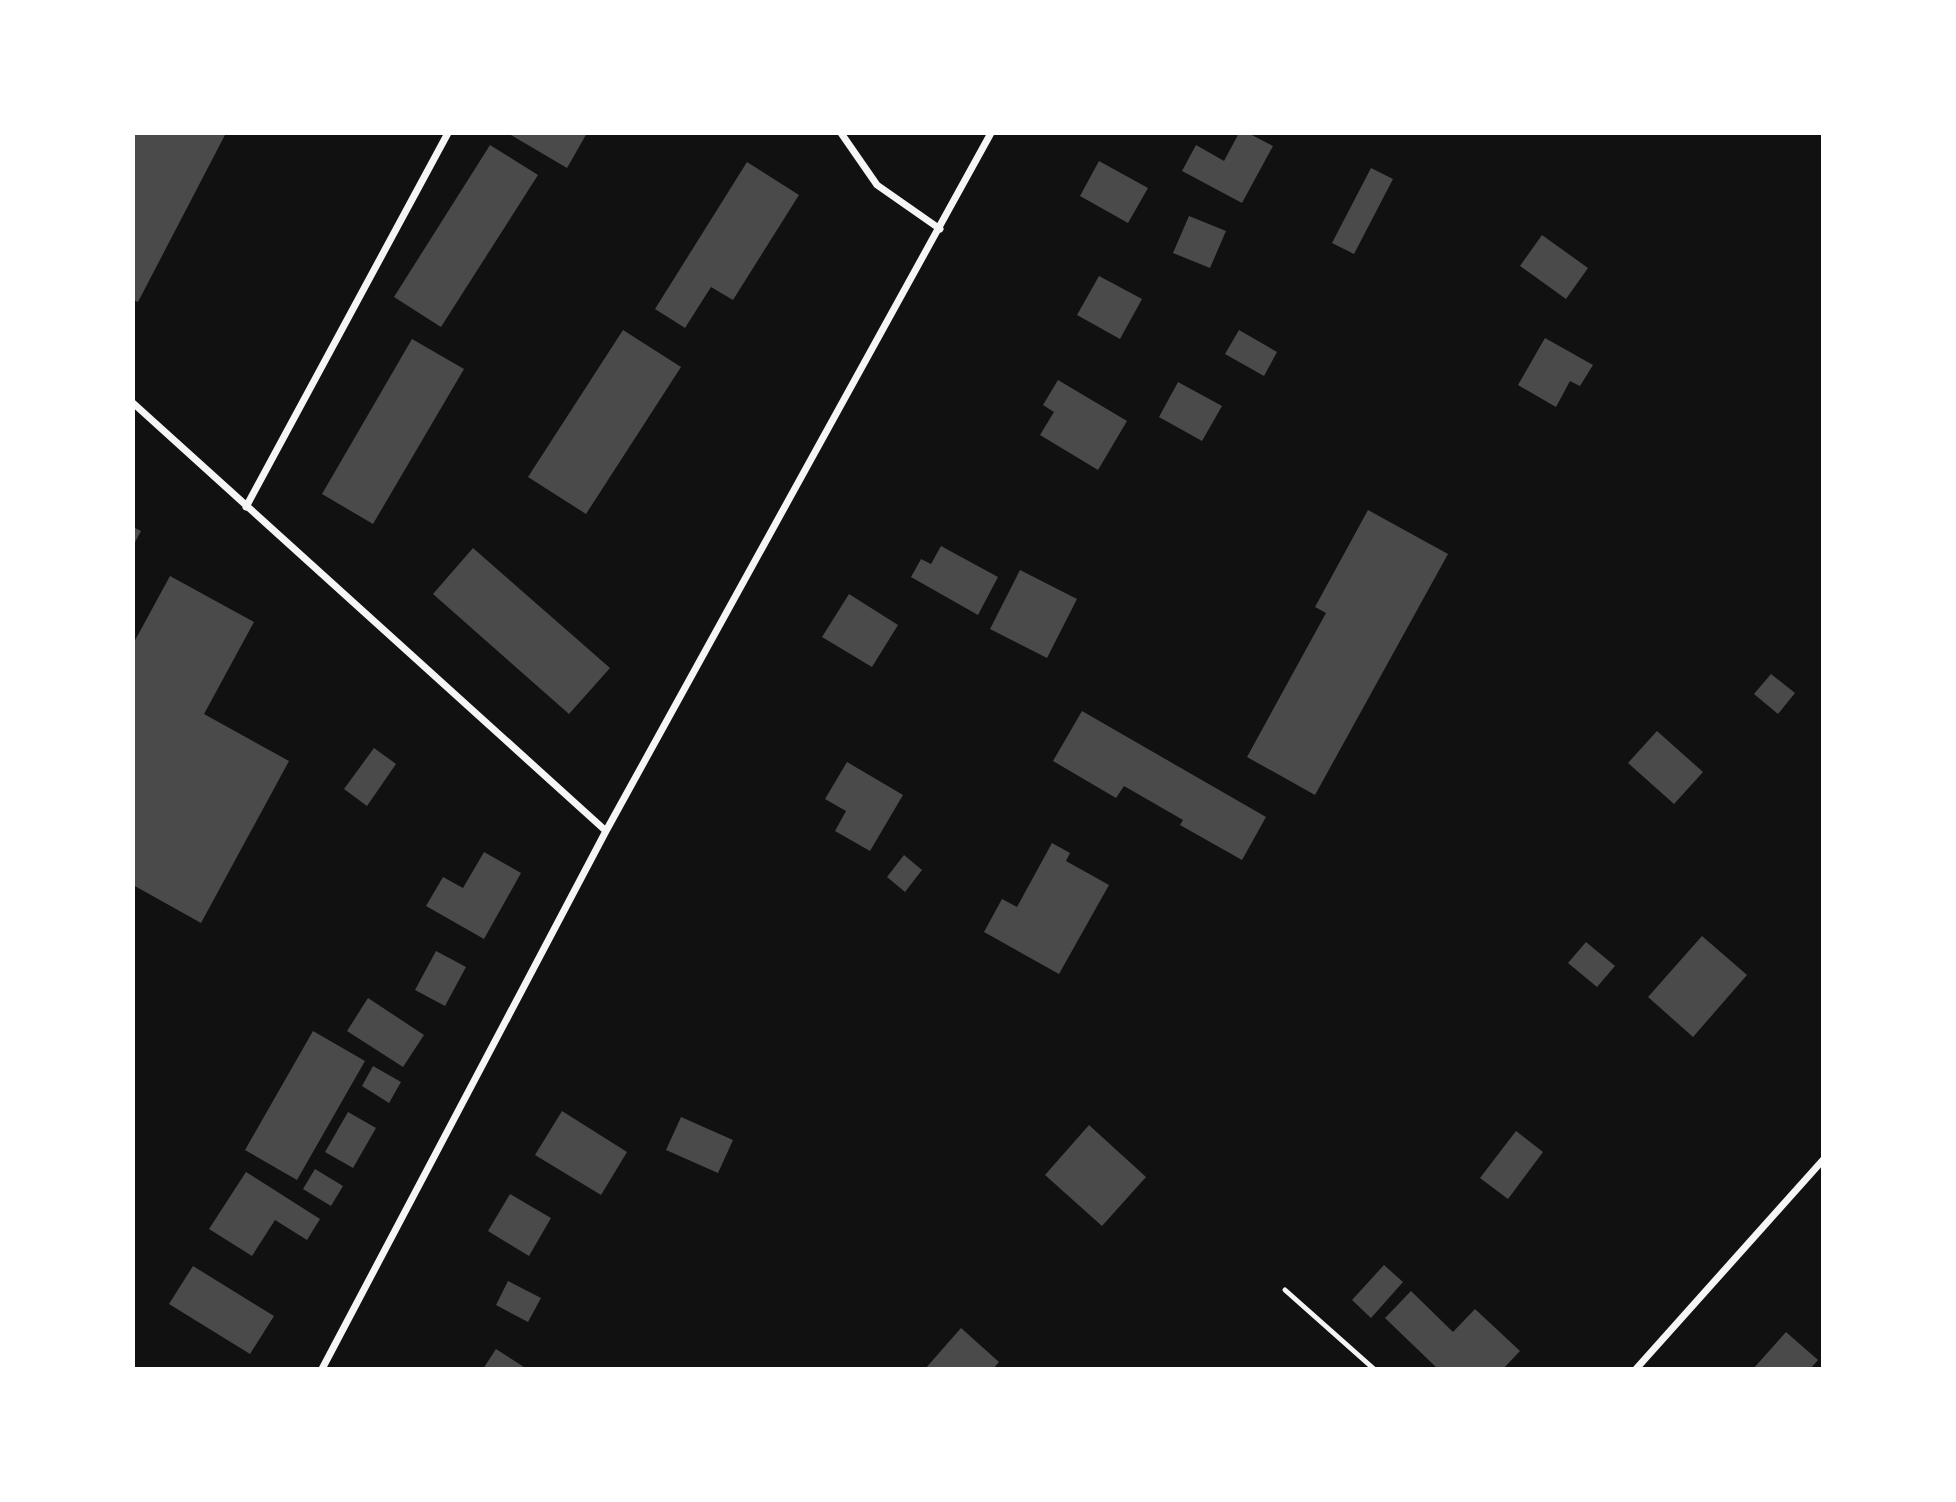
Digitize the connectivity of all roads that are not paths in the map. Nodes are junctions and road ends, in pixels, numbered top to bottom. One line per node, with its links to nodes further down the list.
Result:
1 (448, 133): 6 (street)
2 (841, 133): 4 (street)
3 (991, 133): 4 (street)
4 (940, 229): 7 (street)
5 (133, 403): 6 (street)
6 (246, 507): 7 (street)
7 (606, 831): 10 (street)
8 (1823, 1160): 12 (street)
9 (1286, 1290): 11 (lane)
10 (322, 1369)
11 (1374, 1369)
12 (1636, 1369)

